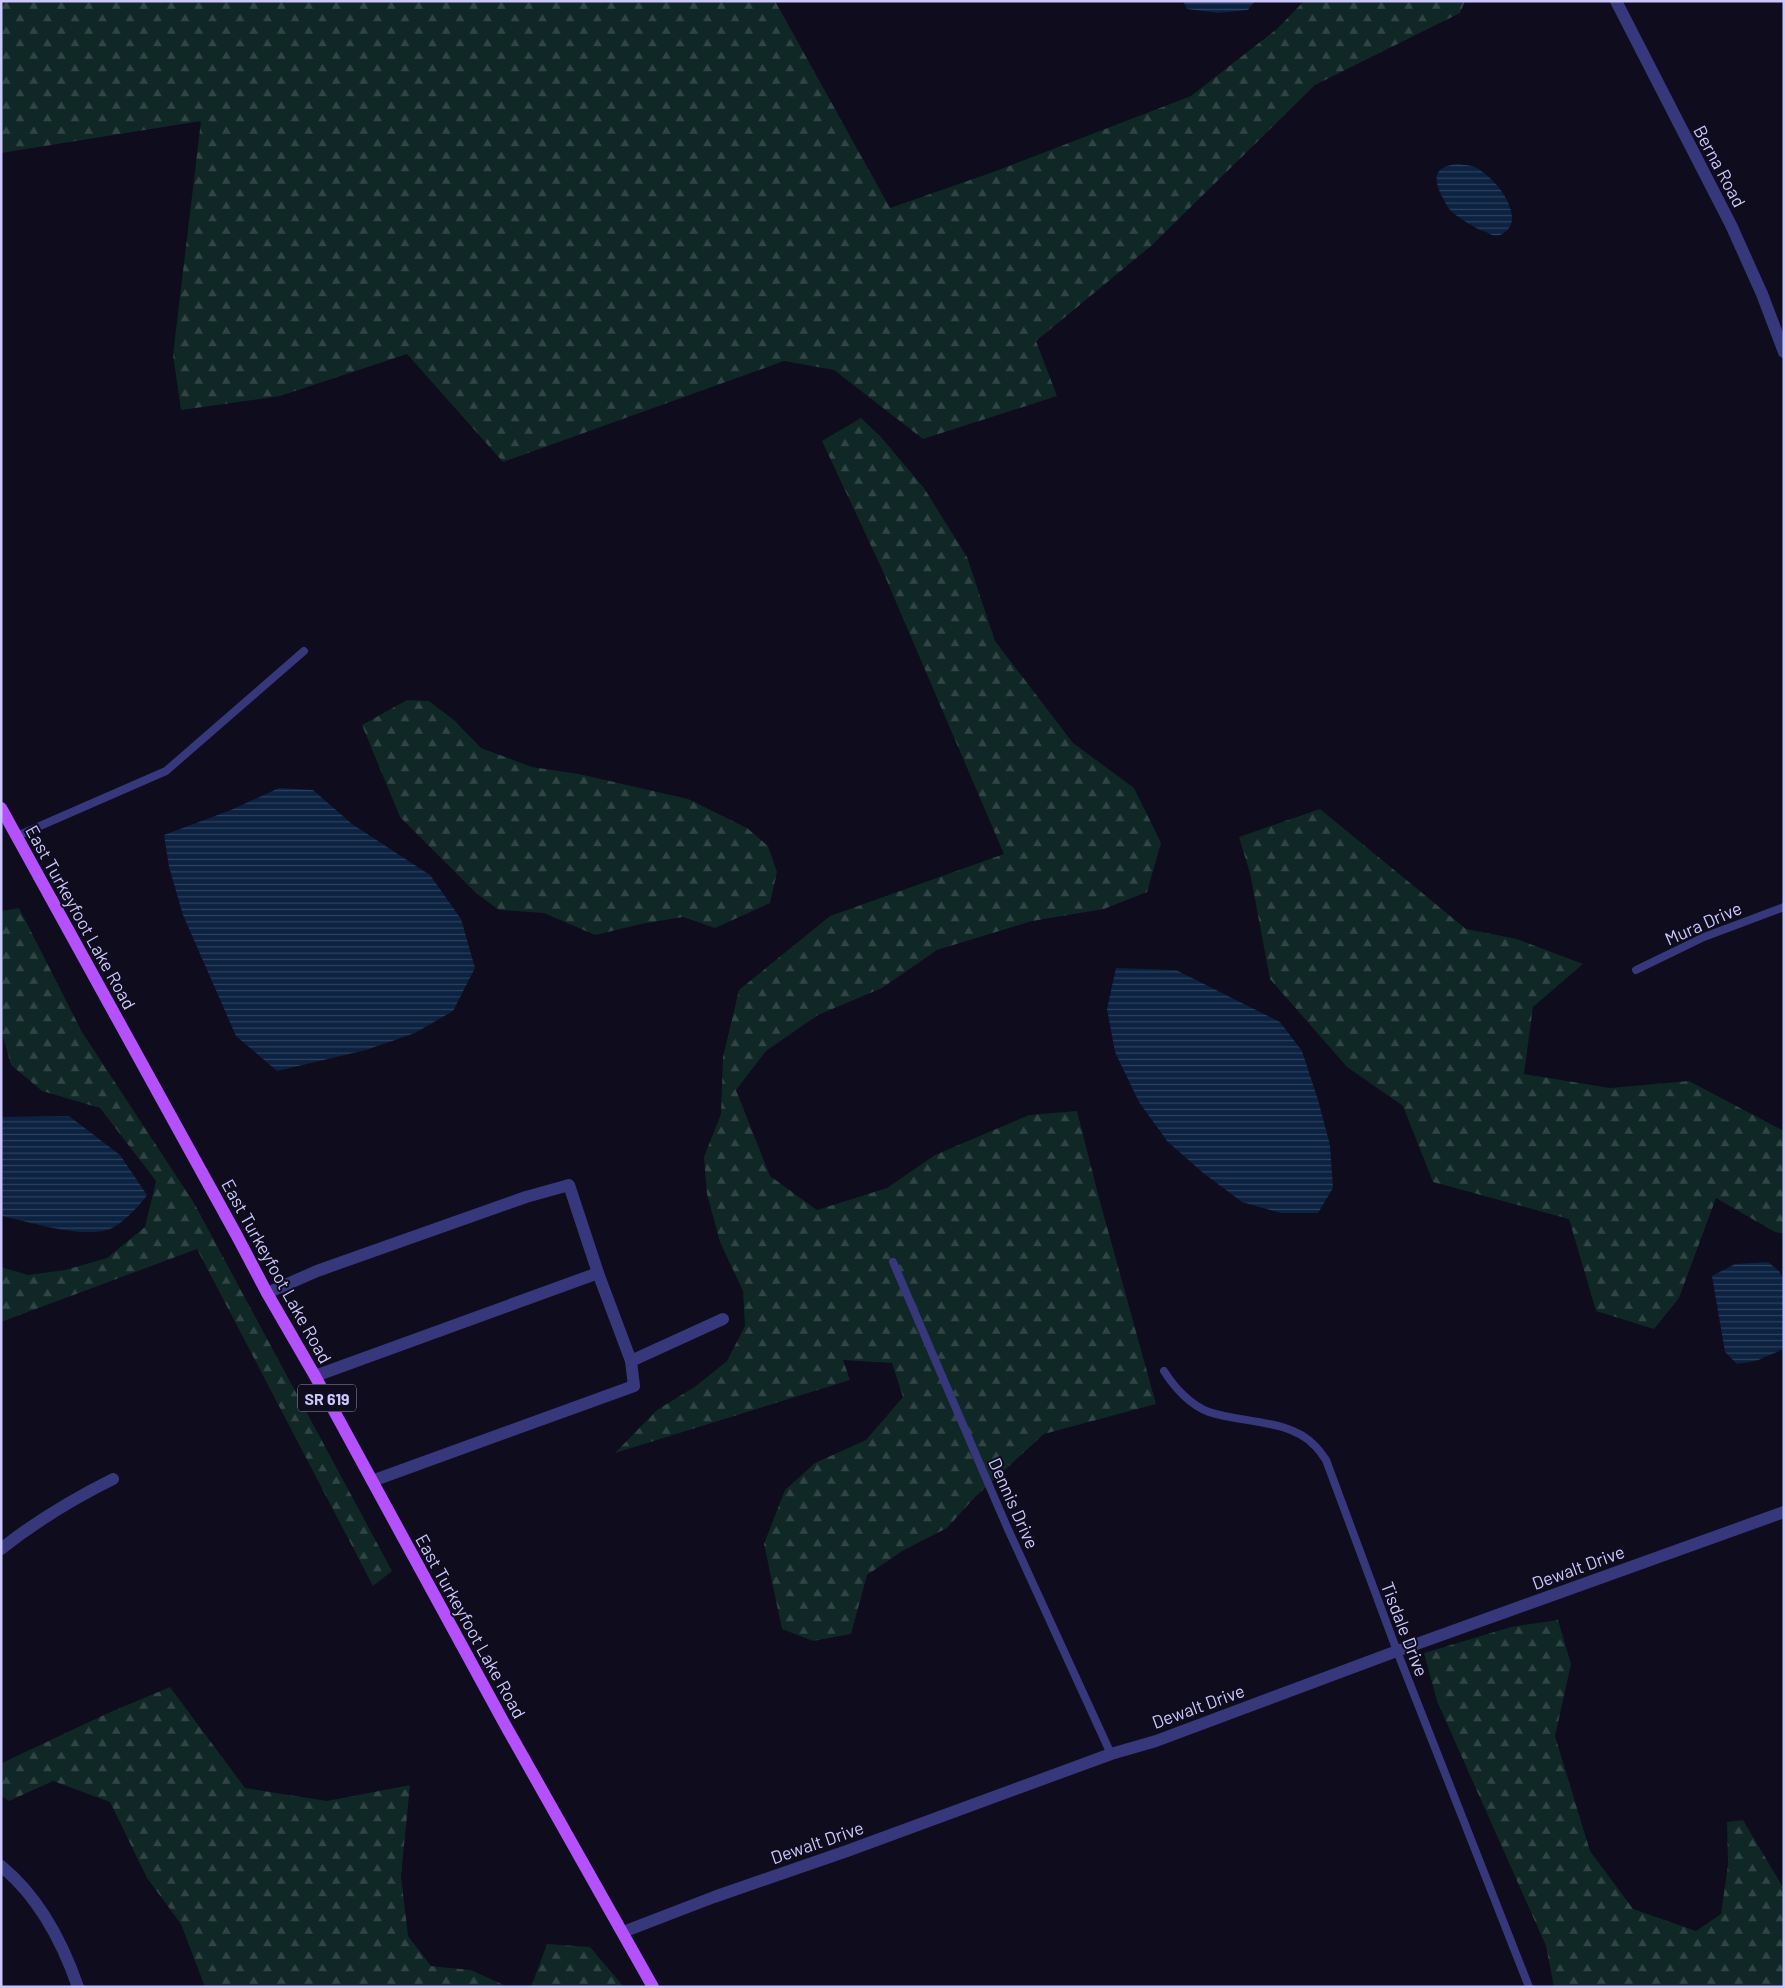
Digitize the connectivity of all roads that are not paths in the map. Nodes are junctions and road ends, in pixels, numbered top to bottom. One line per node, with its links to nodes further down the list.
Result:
1 (1616, 1): 2 (street, Berna Road)
2 (1784, 352)
3 (304, 651): 5 (lane)
4 (1, 808): 5 (main road, East Turkeyfoot Lake Road / SR 619)
5 (17, 836): 10 (main road, East Turkeyfoot Lake Road / SR 619)
6 (1784, 907): 7 (lane, Mura Drive)
7 (1636, 970)
8 (893, 1262): 20 (lane, Dennis Drive)
9 (598, 1273): 10 (street); 12 (street); 14 (street)
10 (266, 1293): 14 (main road, East Turkeyfoot Lake Road / SR 619)
11 (723, 1319): 12 (street)
12 (631, 1361): 16 (street)
13 (1164, 1371): 19 (lane, Tisdale Drive)
14 (315, 1376): 16 (main road, East Turkeyfoot Lake Road / SR 619)
15 (113, 1479): 18 (street)
16 (372, 1481): 22 (main road, East Turkeyfoot Lake Road / SR 619)
17 (1784, 1512): 19 (street, Dewalt Drive)
18 (1, 1548)
19 (1397, 1651): 20 (street, Dewalt Drive); 25 (lane, Tisdale Drive)
20 (1111, 1754): 22 (street, Dewalt Drive)
21 (1, 1866): 23 (street)
22 (623, 1932): 24 (main road, East Turkeyfoot Lake Road / SR 619)
23 (78, 1987)
24 (653, 1987)
25 (1529, 1987)

